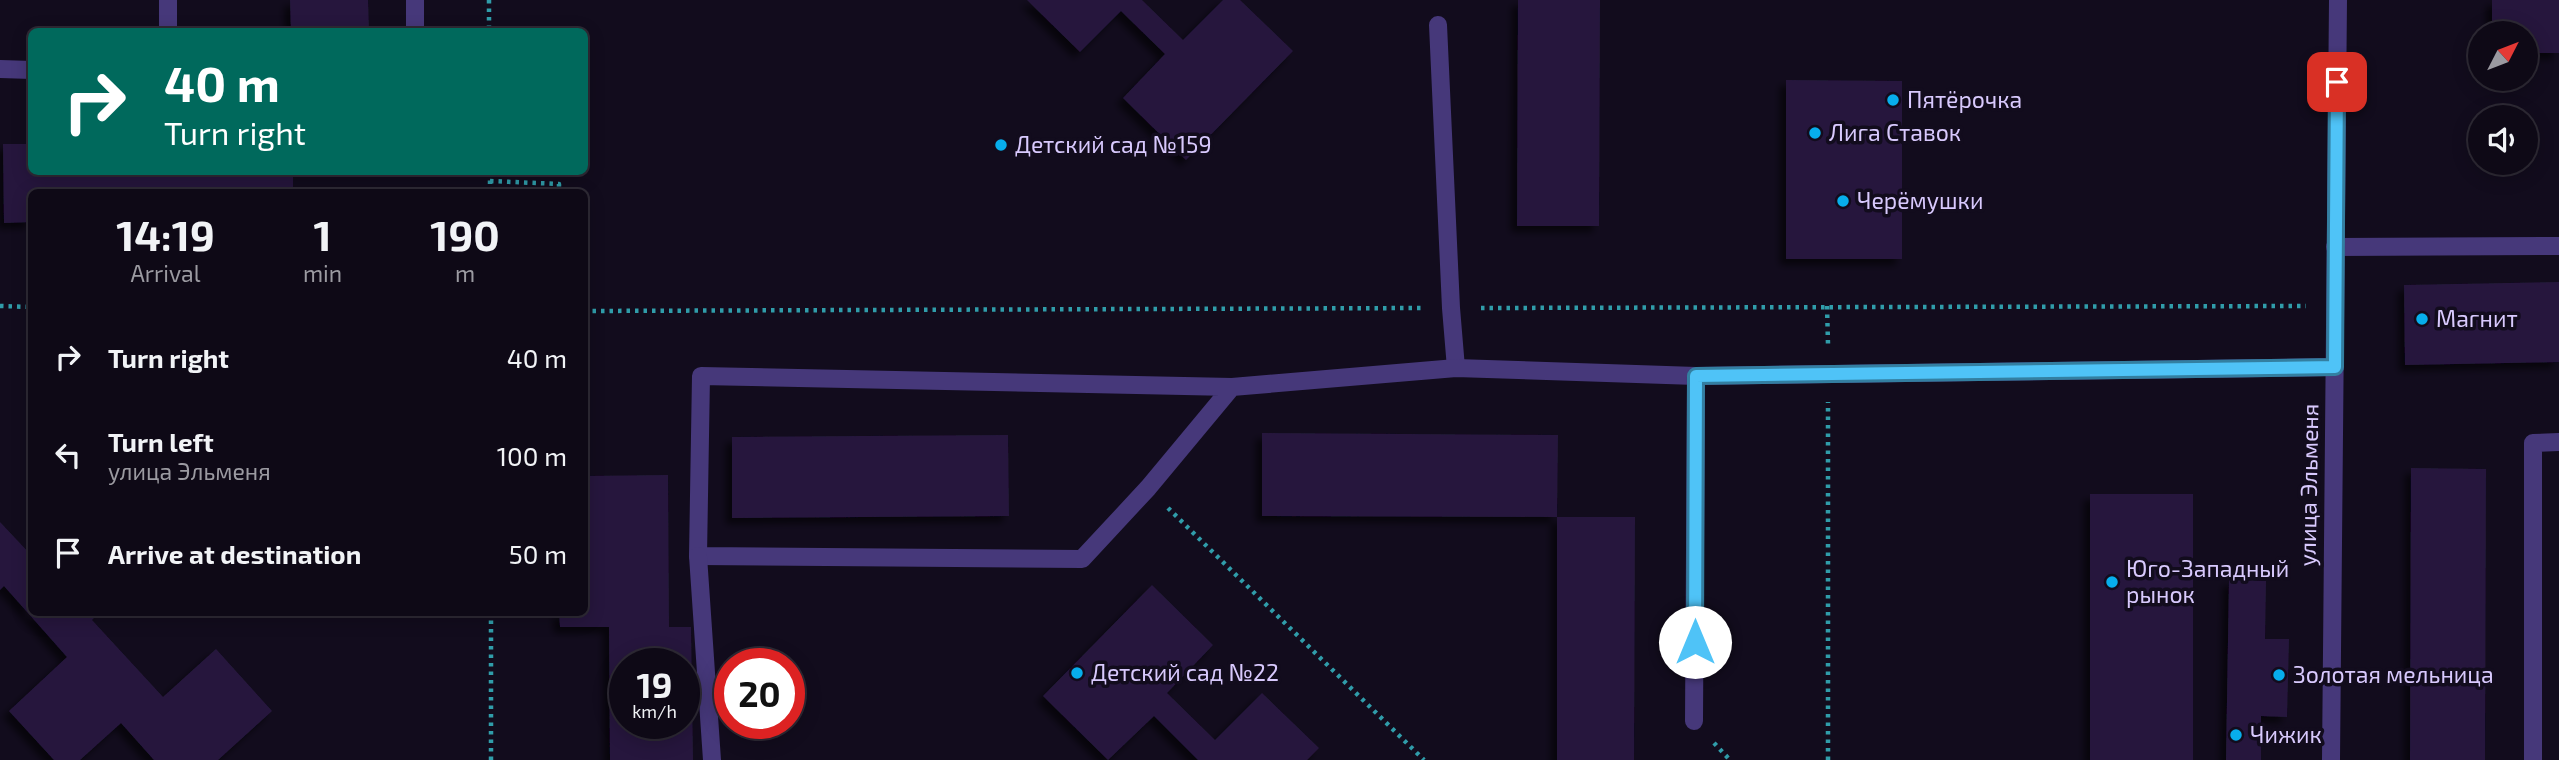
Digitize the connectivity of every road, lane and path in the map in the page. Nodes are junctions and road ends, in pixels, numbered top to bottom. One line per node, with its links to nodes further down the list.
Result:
1 (168, 0): 6 (street)
2 (415, 0): 7 (street)
3 (489, 0): 8 (path)
4 (2338, 0): 16 (street, улица Эльменя)
5 (1438, 25): 21 (street)
6 (169, 28)
7 (415, 28)
8 (489, 28)
9 (0, 69): 10 (street)
10 (28, 70)
11 (490, 175): 12 (path)
12 (490, 181): 13 (path); 14 (path)
13 (490, 189)
14 (559, 189)
15 (2559, 246): 16 (street)
16 (2335, 247): 20 (street, улица Эльменя)
17 (0, 306): 19 (path)
18 (1827, 306): 22 (path)
19 (28, 307)
20 (2335, 367): 22 (street); 34 (street, улица Эльменя)
21 (1456, 368): 23 (street); 24 (street)
22 (1828, 374): 23 (street); 33 (path)
23 (1696, 376): 29 (street)
24 (1232, 387): 26 (street); 27 (street)
25 (2559, 442): 35 (street)
26 (1148, 488): 27 (street); 32 (path)
27 (698, 556): 31 (street)
28 (491, 616): 30 (path)
29 (1694, 721)
30 (491, 760)
31 (712, 760)
32 (1424, 760)
33 (1828, 760)
34 (2331, 760)
35 (2533, 760)

